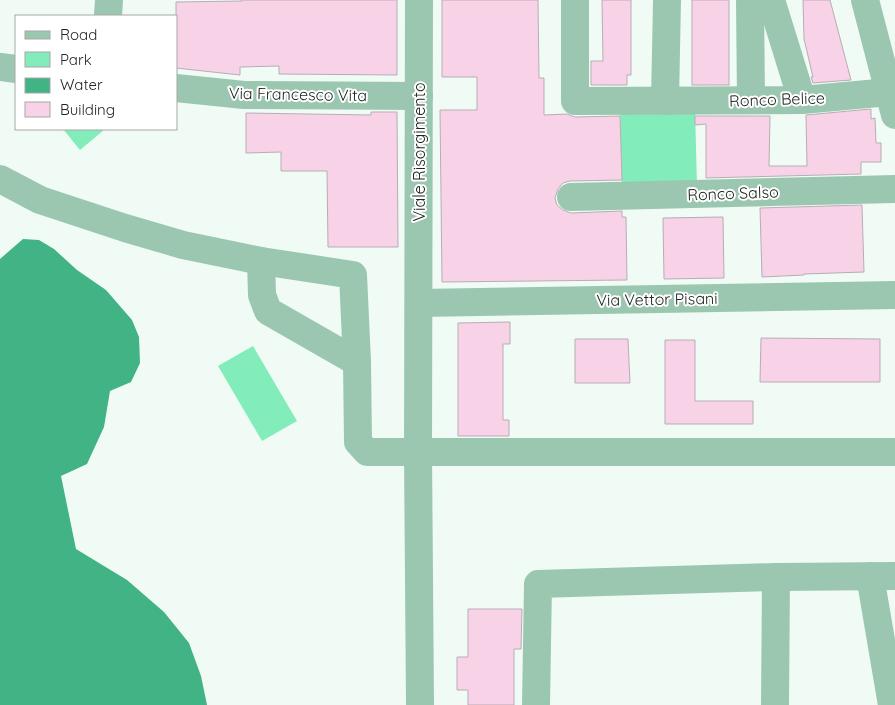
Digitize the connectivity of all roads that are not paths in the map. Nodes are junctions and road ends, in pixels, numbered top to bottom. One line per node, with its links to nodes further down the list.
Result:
1 (110, 0): 8 (street)
2 (419, 0): 12 (street, Viale Risorgimento)
3 (575, 0): 15 (street, Ronco Belice)
4 (667, 0): 15 (street)
5 (750, 0): 13 (street)
6 (771, 0): 14 (street)
7 (865, 0): 16 (street)
8 (108, 15)
9 (0, 67): 10 (street)
10 (15, 69)
11 (178, 88): 12 (street, Via Francesco Vita)
12 (420, 96): 22 (street, Viale Risorgimento)
13 (751, 100): 14 (street, Ronco Belice); 15 (street, Ronco Belice)
14 (802, 100): 16 (street, Ronco Belice)
15 (665, 101)
16 (892, 104)
17 (0, 180): 20 (street)
18 (895, 189): 19 (street, Ronco Salso)
19 (572, 198)
20 (261, 261): 23 (street); 23 (street)
21 (895, 295): 22 (street, Via Vettor Pisani)
22 (419, 303): 24 (street, Viale Risorgimento)
23 (358, 362): 24 (street)
24 (418, 452): 25 (street); 28 (street, Viale Risorgimento)
25 (895, 452)
26 (883, 576): 27 (street); 31 (street)
27 (776, 577): 29 (street); 30 (street)
28 (420, 705)
29 (536, 705)
30 (775, 705)
31 (892, 705)

